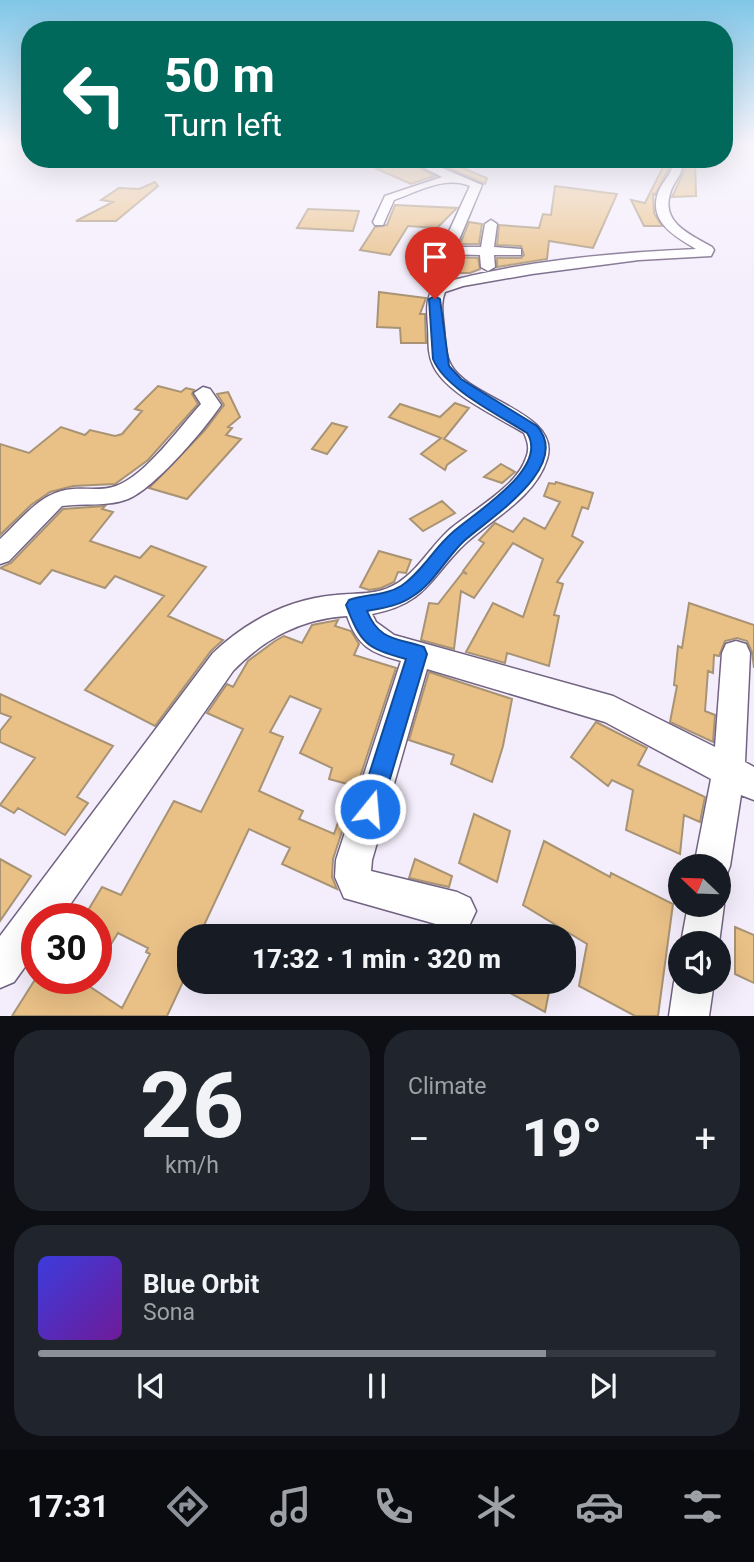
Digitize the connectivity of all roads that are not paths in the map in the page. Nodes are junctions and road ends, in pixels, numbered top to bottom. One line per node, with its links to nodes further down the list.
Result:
1 (405, 192): 4 (street)
2 (473, 192): 6 (street)
3 (666, 192): 9 (street)
4 (379, 222)
5 (491, 224): 7 (street)
6 (447, 251): 7 (street); 10 (street)
7 (486, 251): 8 (street); 9 (street)
8 (516, 251)
9 (494, 276): 10 (street); 11 (street)
10 (440, 288): 14 (street)
11 (526, 289)
12 (202, 393): 13 (street)
13 (0, 554)
14 (356, 605): 16 (street); 19 (street)
15 (736, 653): 17 (street)
16 (417, 654): 17 (street); 20 (street)
17 (742, 778): 18 (street)
18 (716, 854)
19 (49, 903)
20 (457, 911)
21 (21, 940): 22 (street)
22 (0, 968)
23 (692, 994): 24 (street)
24 (689, 1016)

